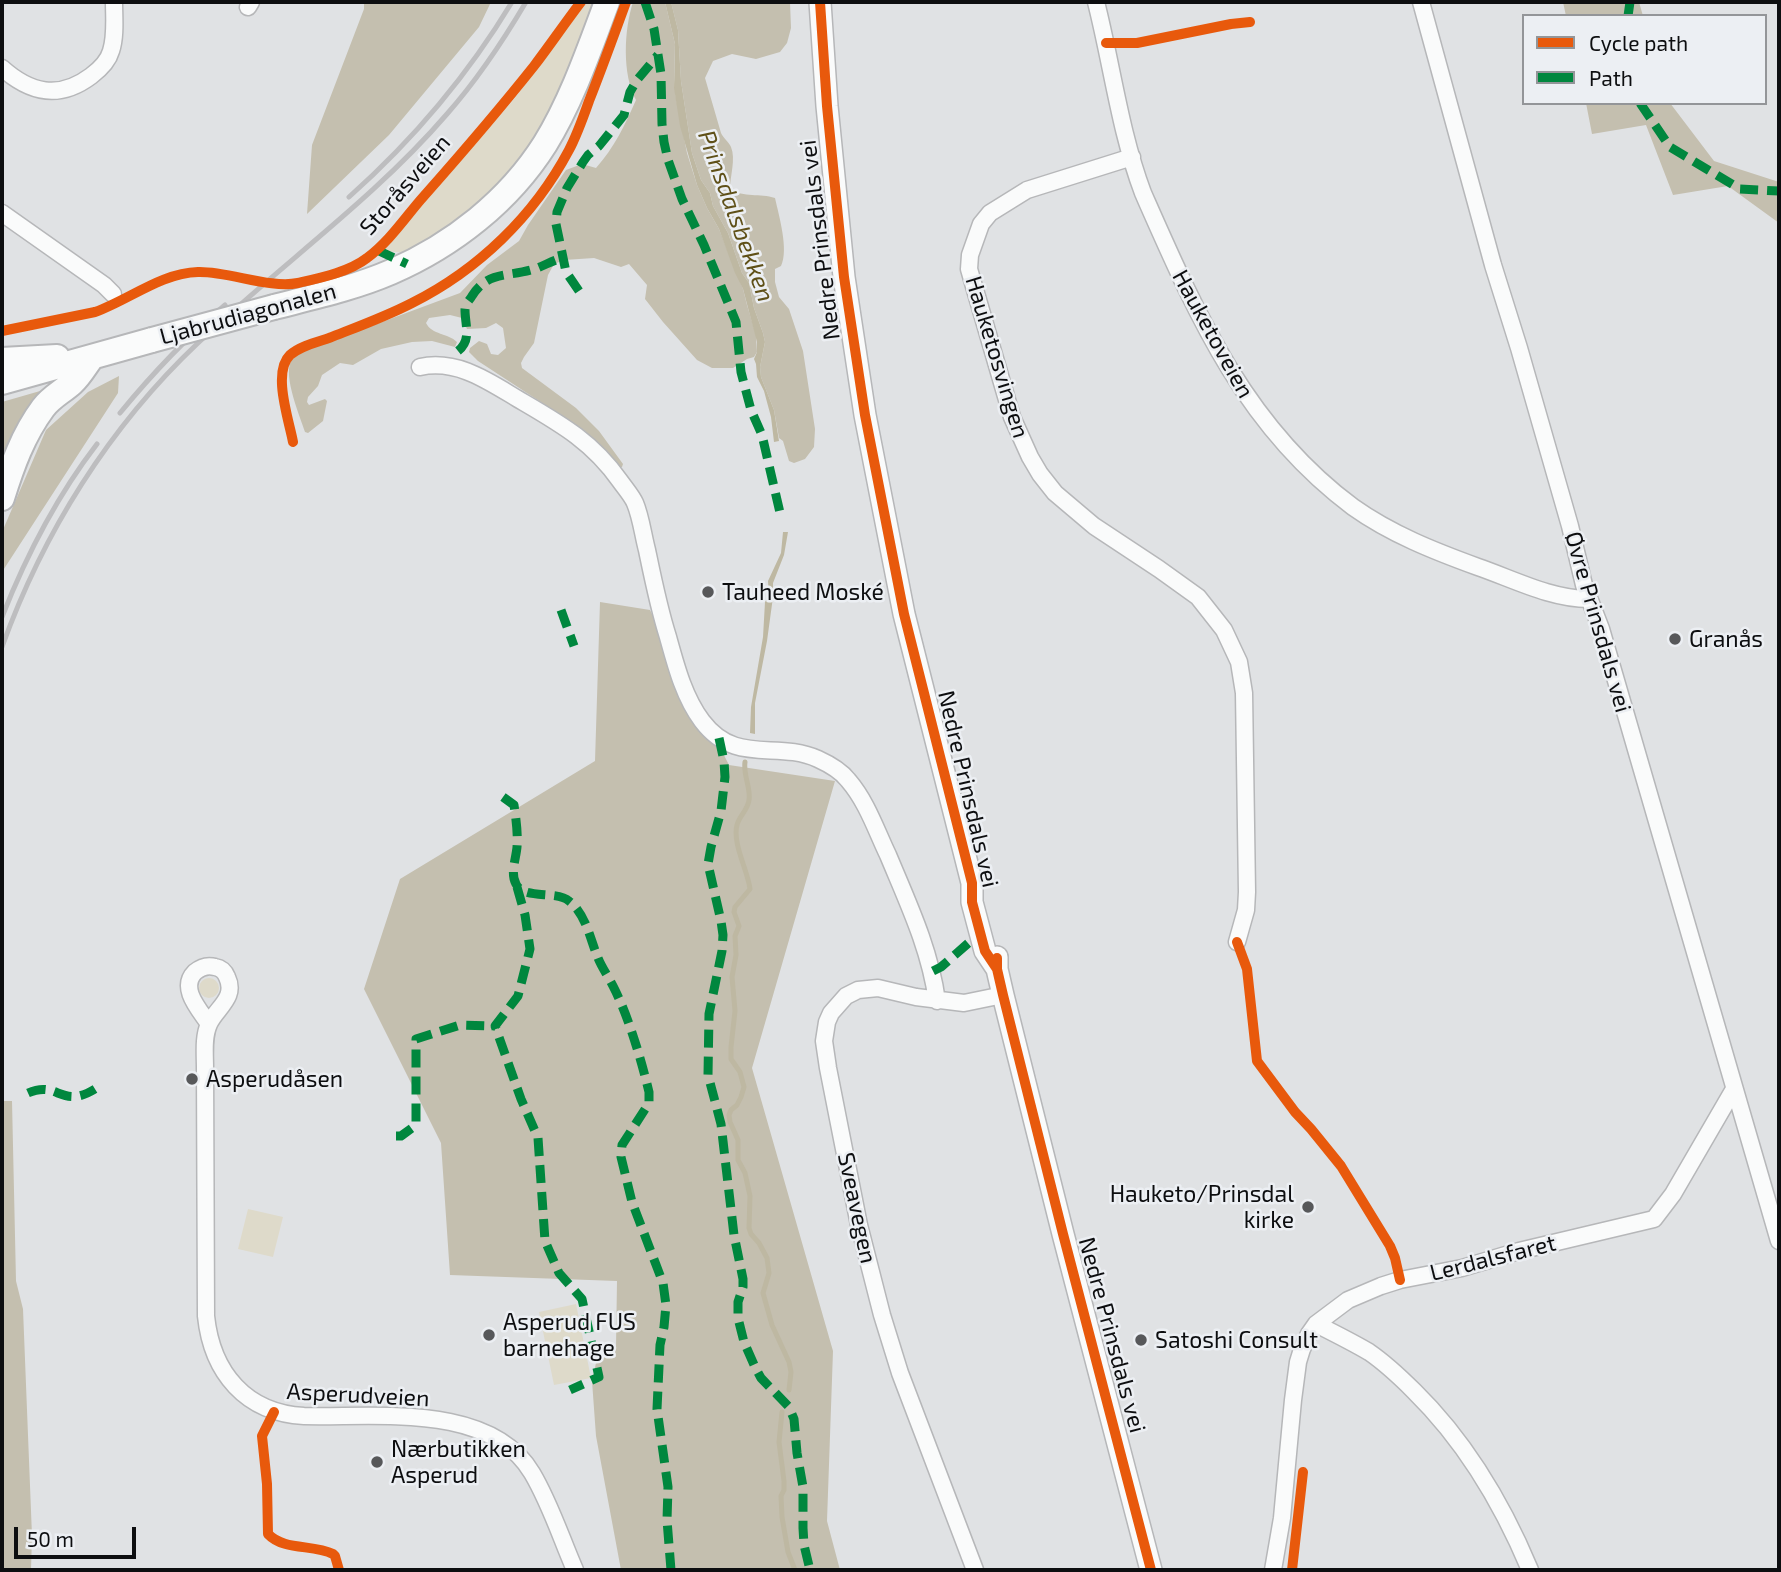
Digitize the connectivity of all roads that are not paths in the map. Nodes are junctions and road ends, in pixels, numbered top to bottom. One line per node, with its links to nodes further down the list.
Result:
1 (114, 2): 6 (street)
2 (607, 2): 10 (main road, Ljabrudiagonalen, bridge)
3 (820, 2): 17 (main road, Nedre Prinsdals vei)
4 (1096, 2): 7 (street, Hauketoveien)
5 (1421, 2): 15 (street, Øvre Prinsdals vei)
6 (2, 68)
7 (1132, 157): 15 (street, Hauketoveien); 16 (street, Hauketosvingen)
8 (2, 213): 9 (street)
9 (113, 294)
10 (92, 357): 11 (main road); 13 (main road, Ljabrudiagonalen); 14 (main road)
11 (2, 360)
12 (420, 367): 18 (street)
13 (2, 382)
14 (2, 498)
15 (1589, 599): 20 (street, Øvre Prinsdals vei)
16 (1237, 942)
17 (1003, 995): 18 (street, Sveavegen); 25 (main road, Nedre Prinsdals vei)
18 (937, 1001): 24 (street, Sveavegen)
19 (209, 1024): 23 (street, Asperudveien)
20 (1734, 1089): 21 (street, Øvre Prinsdals vei); 22 (street, Lerdalsfaret)
21 (1779, 1241)
22 (1317, 1324): 26 (street, Lerdalsfaret); 27 (street)
23 (575, 1570)
24 (975, 1570)
25 (1152, 1570)
26 (1273, 1570)
27 (1530, 1570)

